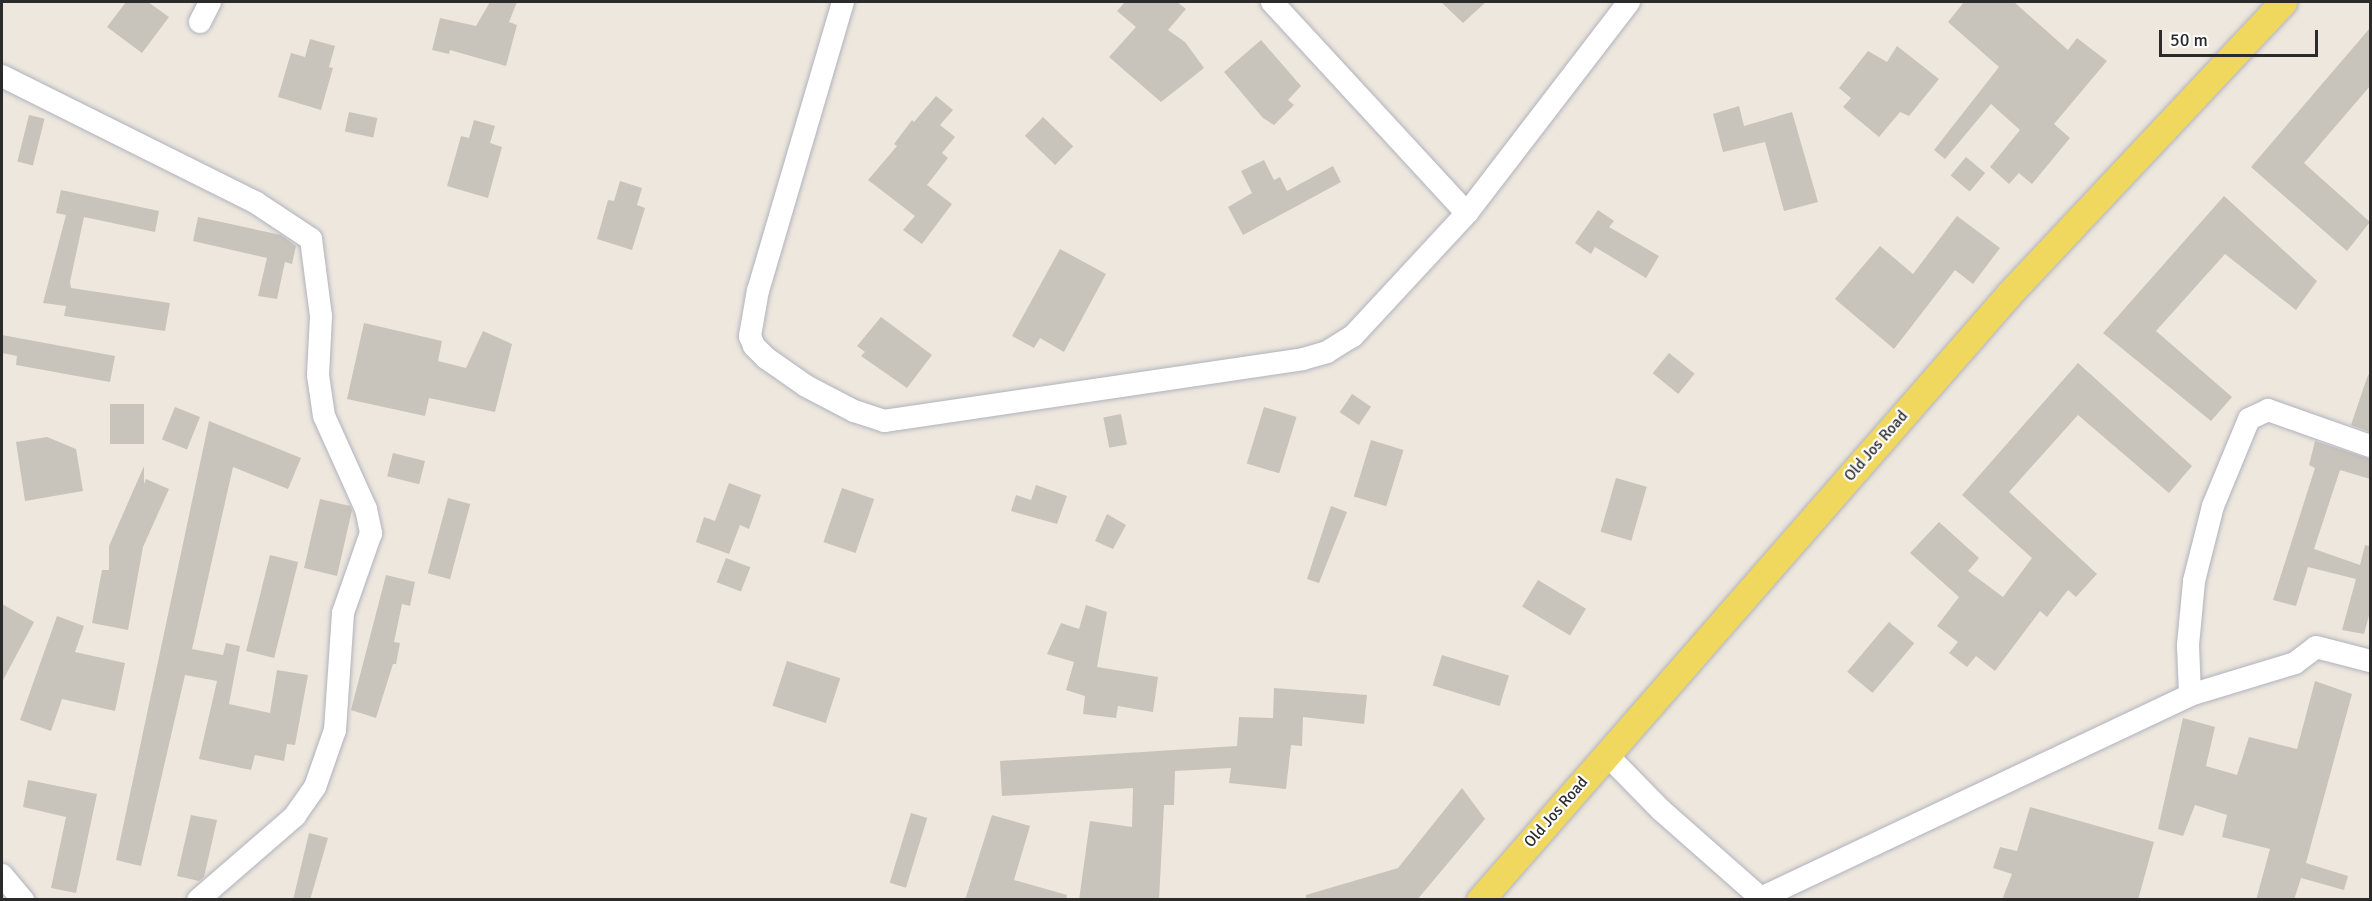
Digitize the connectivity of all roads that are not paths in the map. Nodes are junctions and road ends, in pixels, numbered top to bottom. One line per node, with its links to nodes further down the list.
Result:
1 (843, 2): 6 (street)
2 (1272, 2): 6 (street)
3 (1629, 2): 6 (street)
4 (2283, 2): 10 (main road, Old Jos Road)
5 (2, 76): 14 (street)
6 (1467, 213)
7 (2370, 446): 9 (street)
8 (2370, 661): 9 (street)
9 (2190, 695): 12 (street)
10 (1607, 754): 12 (street); 15 (main road, Old Jos Road)
11 (2, 875): 13 (street)
12 (1762, 899)
13 (23, 900)
14 (198, 900)
15 (1480, 900)

